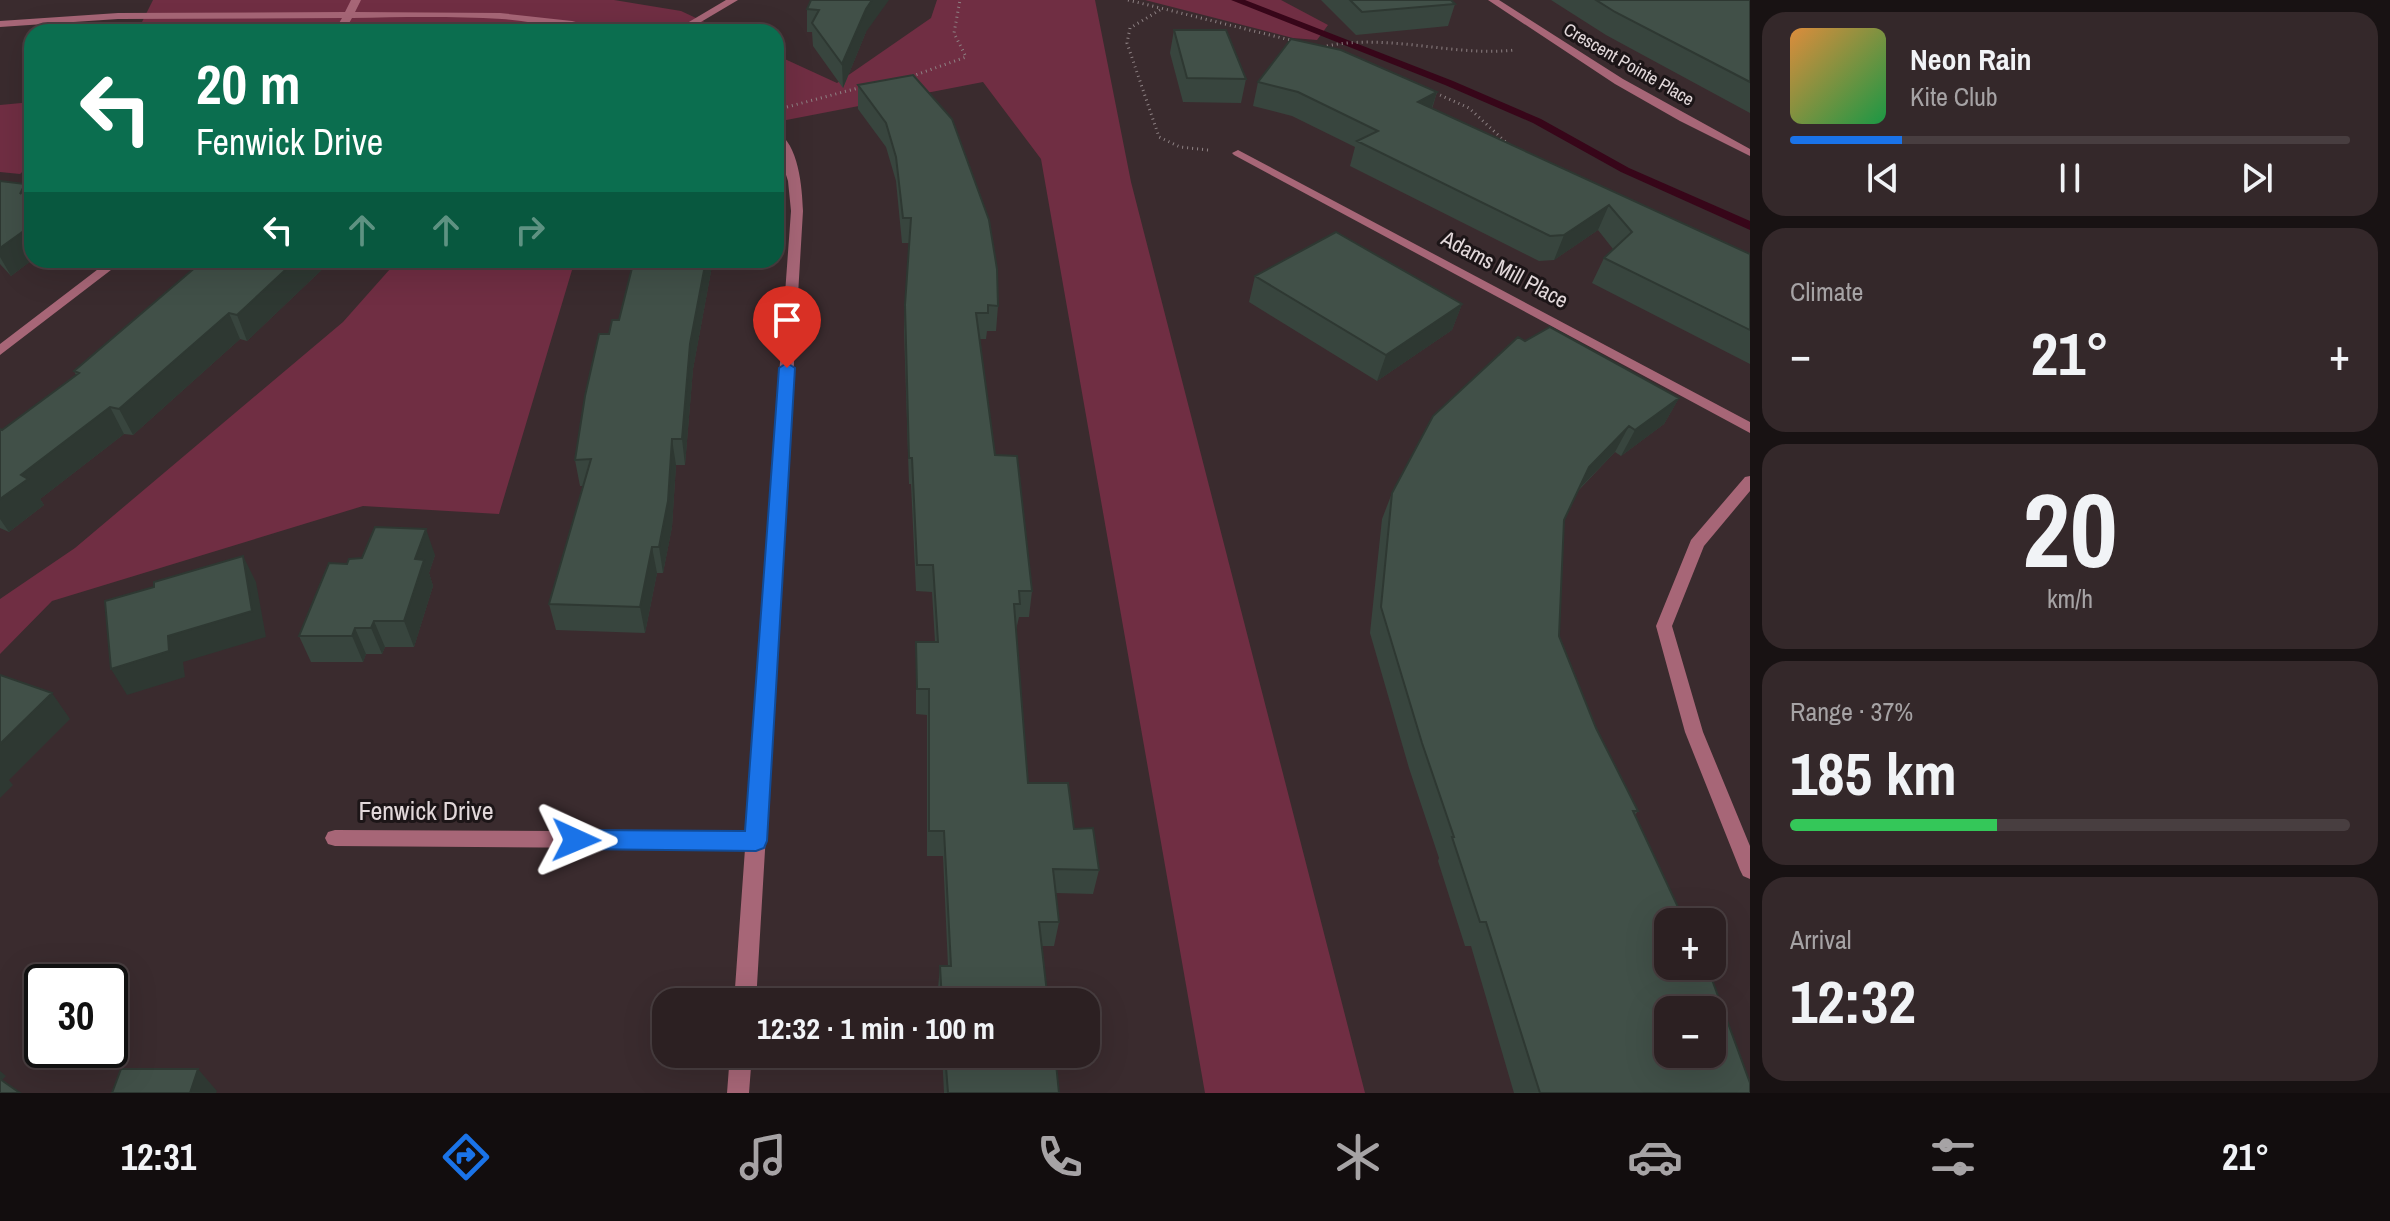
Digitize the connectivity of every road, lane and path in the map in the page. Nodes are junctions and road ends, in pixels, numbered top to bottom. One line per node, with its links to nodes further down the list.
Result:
1 (356, 0): 7 (street)
2 (733, 0): 11 (street)
3 (960, 0): 15 (path)
4 (1128, 0): 6 (path)
5 (1493, 0): 12 (street, Crescent Pointe Place)
6 (1161, 10): 13 (path); 21 (path)
7 (350, 15): 8 (street); 9 (street); 10 (street)
8 (0, 24)
9 (344, 24)
10 (569, 24)
11 (691, 24)
12 (1554, 42): 14 (path); 22 (street, Crescent Pointe Place)
13 (1308, 44)
14 (1335, 51)
15 (894, 81)
16 (867, 86): 18 (path)
17 (1426, 89): 19 (path)
18 (784, 108)
19 (1511, 147)
20 (784, 149): 28 (street)
21 (1238, 153): 25 (street, Adams Mill Place)
22 (1750, 153)
23 (108, 268): 24 (street)
24 (0, 351)
25 (1750, 428)
26 (1750, 481): 29 (street)
27 (335, 838): 28 (street, Fenwick Drive)
28 (756, 841): 30 (street)
29 (1750, 870)
30 (746, 988)
31 (740, 1068): 32 (street)
32 (738, 1093)

